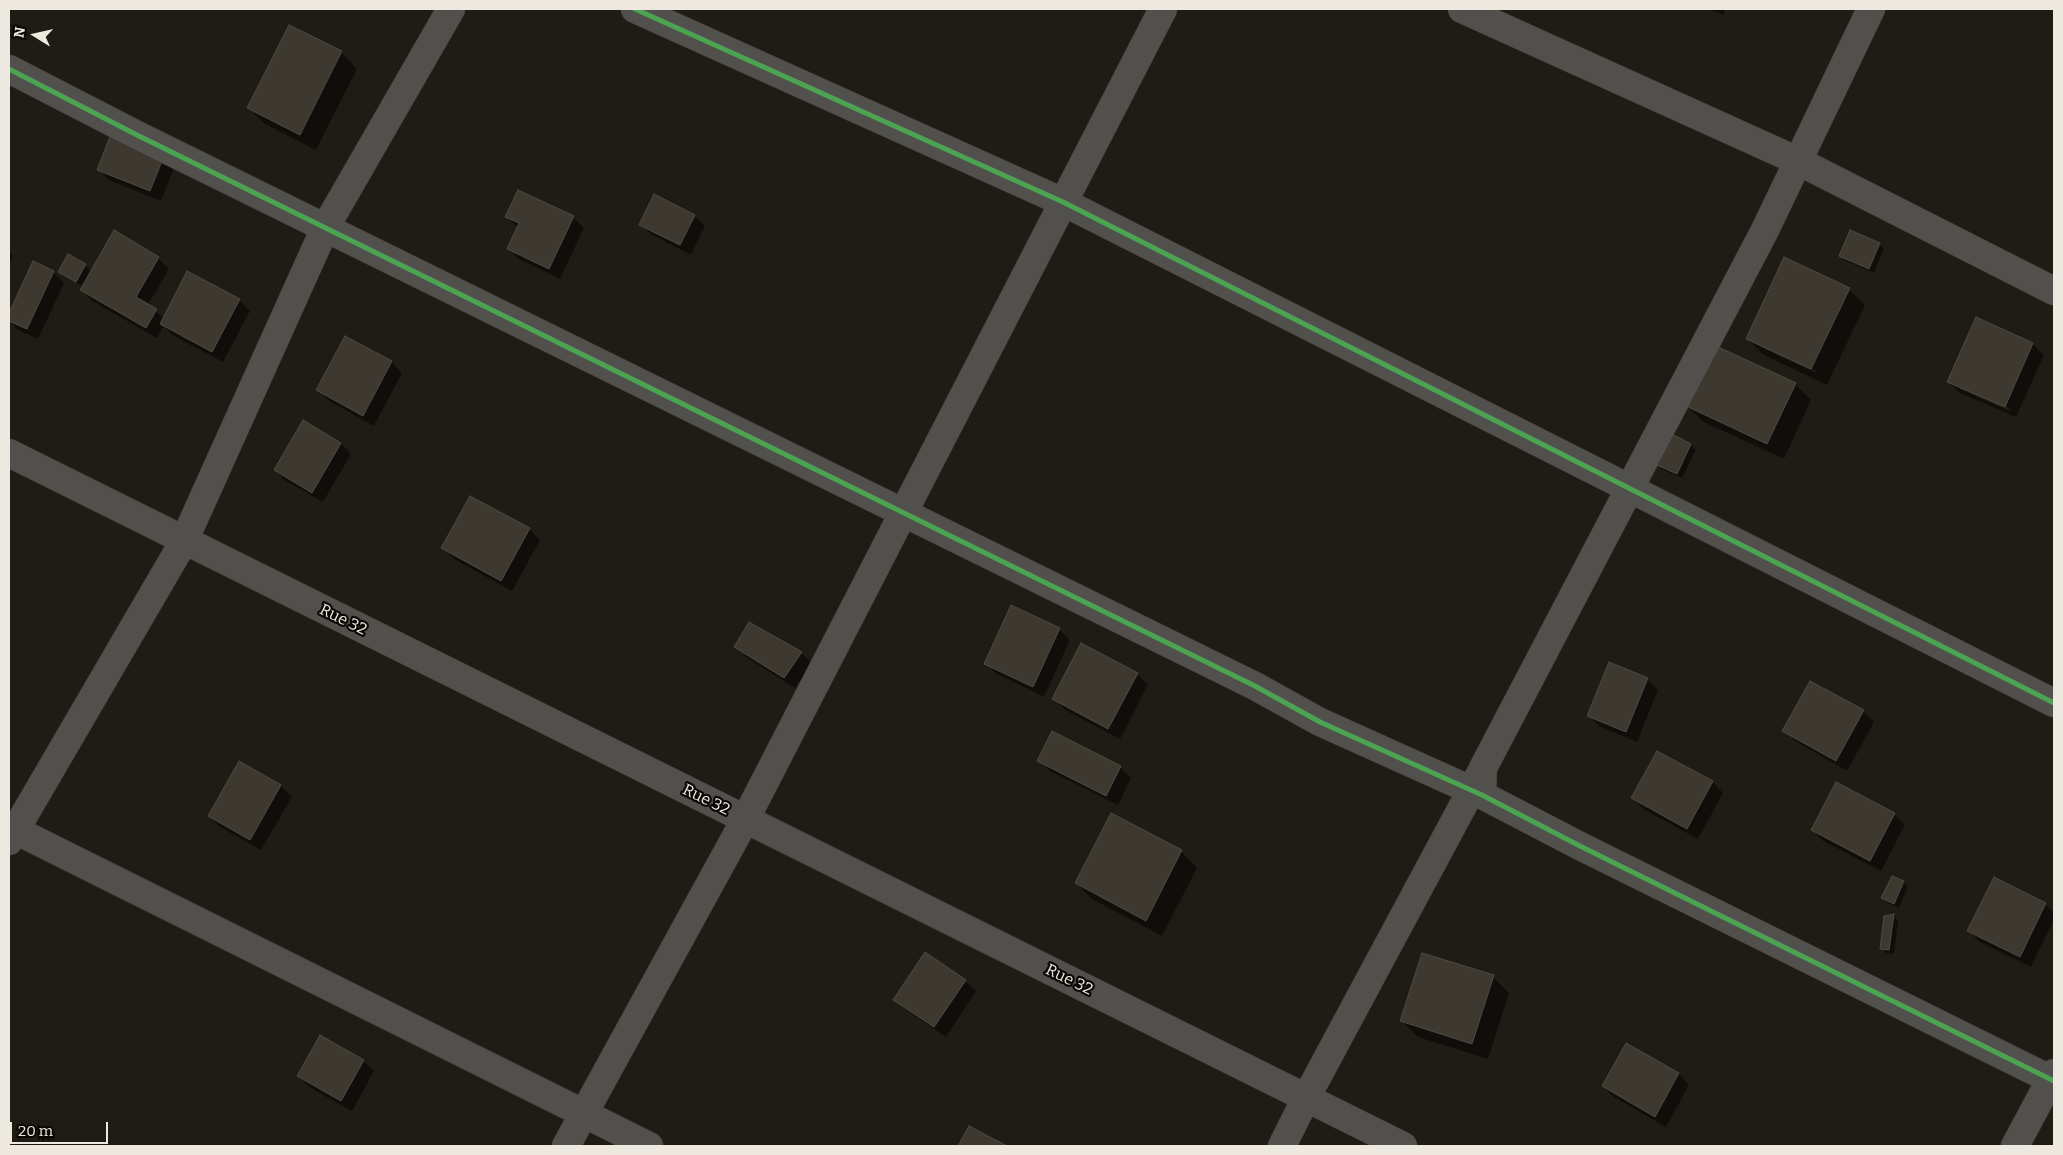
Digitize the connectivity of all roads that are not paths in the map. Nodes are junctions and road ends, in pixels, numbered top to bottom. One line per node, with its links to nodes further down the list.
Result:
1 (450, 9): 9 (street)
2 (635, 9): 8 (street)
3 (1163, 9): 8 (street)
4 (1462, 9): 7 (street)
5 (1871, 9): 7 (street)
6 (9, 69): 9 (street)
7 (1798, 161): 10 (street); 12 (street)
8 (1063, 202): 12 (street); 13 (street)
9 (325, 228): 13 (street); 14 (street)
10 (2054, 291)
11 (9, 453): 14 (street, Rue 32)
12 (1630, 488): 15 (street); 16 (street)
13 (903, 514): 16 (street); 17 (street)
14 (184, 540): 17 (street, Rue 32); 18 (street)
15 (2054, 703)
16 (1478, 784): 19 (street); 20 (street)
17 (745, 820): 20 (street, Rue 32); 21 (street)
18 (11, 833): 21 (street)
19 (2053, 1078): 26 (street)
20 (1306, 1098): 24 (street); 25 (street, Rue 32)
21 (583, 1113): 22 (street); 23 (street)
22 (566, 1146)
23 (649, 1146)
24 (1282, 1146)
25 (1403, 1146)
26 (2015, 1146)

